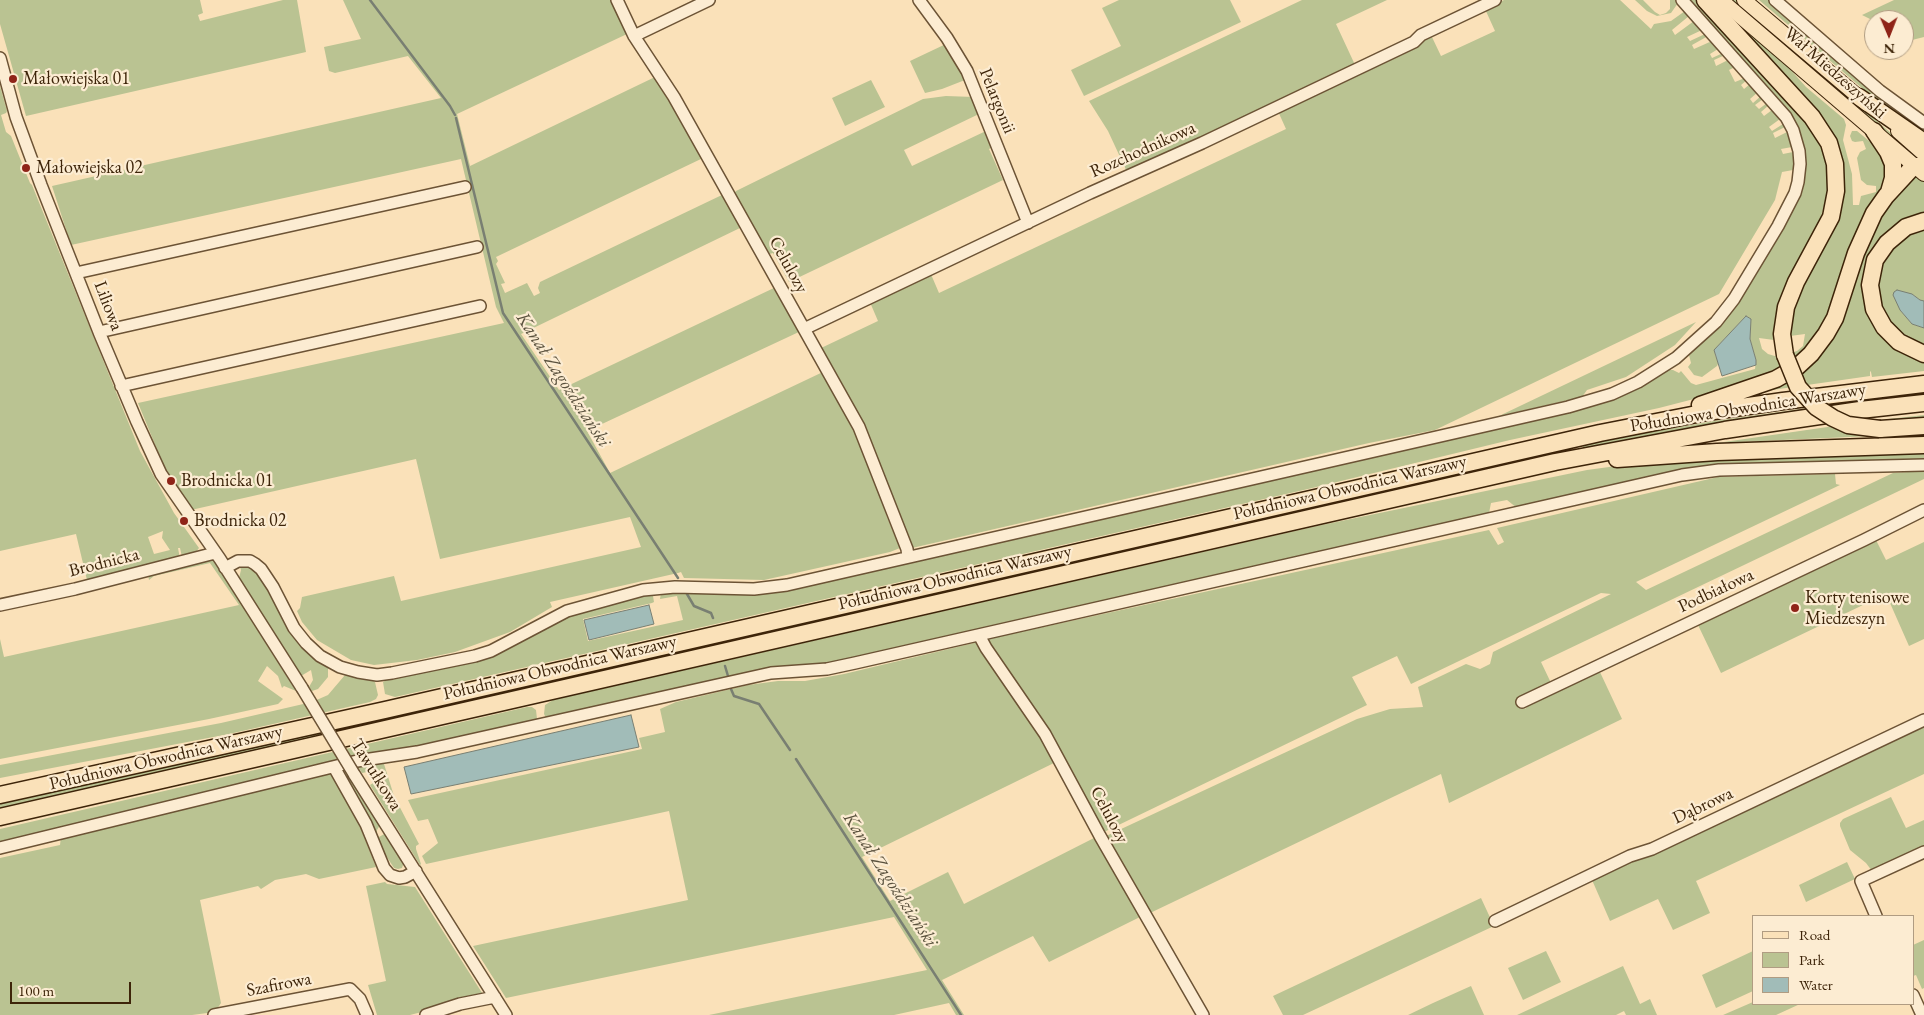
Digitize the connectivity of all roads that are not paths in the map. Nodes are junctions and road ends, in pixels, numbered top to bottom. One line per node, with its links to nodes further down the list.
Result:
1 (617, 0): 10 (street, Celulozy)
2 (709, 0): 10 (street)
3 (919, 0): 20 (street, Pelargonii)
4 (1495, 0): 20 (street, Rozchodnikowa)
5 (1682, 0): 37 (street)
6 (1705, 0): 31 (highway, bridge)
7 (1721, 0): 14 (main road, Wał Miedzeszyński)
8 (1744, 0): 12 (main road, Wał Miedzeszyński)
9 (1775, 0): 13 (street, Wał Miedzeszyński)
10 (634, 36): 24 (street, Celulozy)
11 (0, 58): 22 (street, Liliowa)
12 (1859, 97): 15 (highway); 16 (main road, Wał Miedzeszyński)
13 (1924, 122)
14 (1874, 131): 16 (main road, Wał Miedzeszyński); 18 (highway)
15 (1924, 142)
16 (1922, 165): 18 (highway)
17 (465, 188): 22 (street)
18 (1888, 194): 30 (highway)
19 (1924, 221): 26 (highway)
20 (1028, 223): 24 (street, Rozchodnikowa)
21 (477, 248): 25 (street)
22 (76, 273): 25 (street, Liliowa)
23 (480, 306): 28 (street)
24 (804, 329): 37 (street, Celulozy)
25 (99, 332): 28 (street, Liliowa)
26 (1924, 354)
27 (1924, 384): 30 (highway, Południowa Obwodnica Warszawy)
28 (121, 386): 36 (street, Liliowa)
29 (1924, 403): 33 (highway, Południowa Obwodnica Warszawy)
30 (1646, 424): 44 (highway, Południowa Obwodnica Warszawy)
31 (1924, 426)
32 (1924, 445): 33 (highway)
33 (1555, 462): 45 (highway, Południowa Obwodnica Warszawy)
34 (1924, 465): 40 (street)
35 (1924, 510): 41 (street, Podbiałowa)
36 (215, 553): 38 (street, Tawułkowa); 39 (street, Brodnicka)
37 (908, 557): 38 (street)
38 (225, 568): 48 (street, Tawułkowa, bridge)
39 (0, 605)
40 (980, 635): 43 (street); 57 (street, Celulozy)
41 (1522, 702)
42 (1924, 720): 50 (street, Dąbrowa)
43 (334, 768): 46 (street); 48 (street)
44 (0, 795)
45 (0, 817)
46 (0, 848)
47 (1924, 852): 49 (street)
48 (416, 871): 52 (street, Tawułkowa)
49 (1876, 915)
50 (1495, 921)
51 (1914, 996): 58 (street)
52 (496, 997): 55 (street); 56 (street, Tawułkowa)
53 (214, 1015): 54 (street, Szafirowa)
54 (367, 1015)
55 (426, 1015)
56 (506, 1015)
57 (1203, 1015)
58 (1922, 1015)

